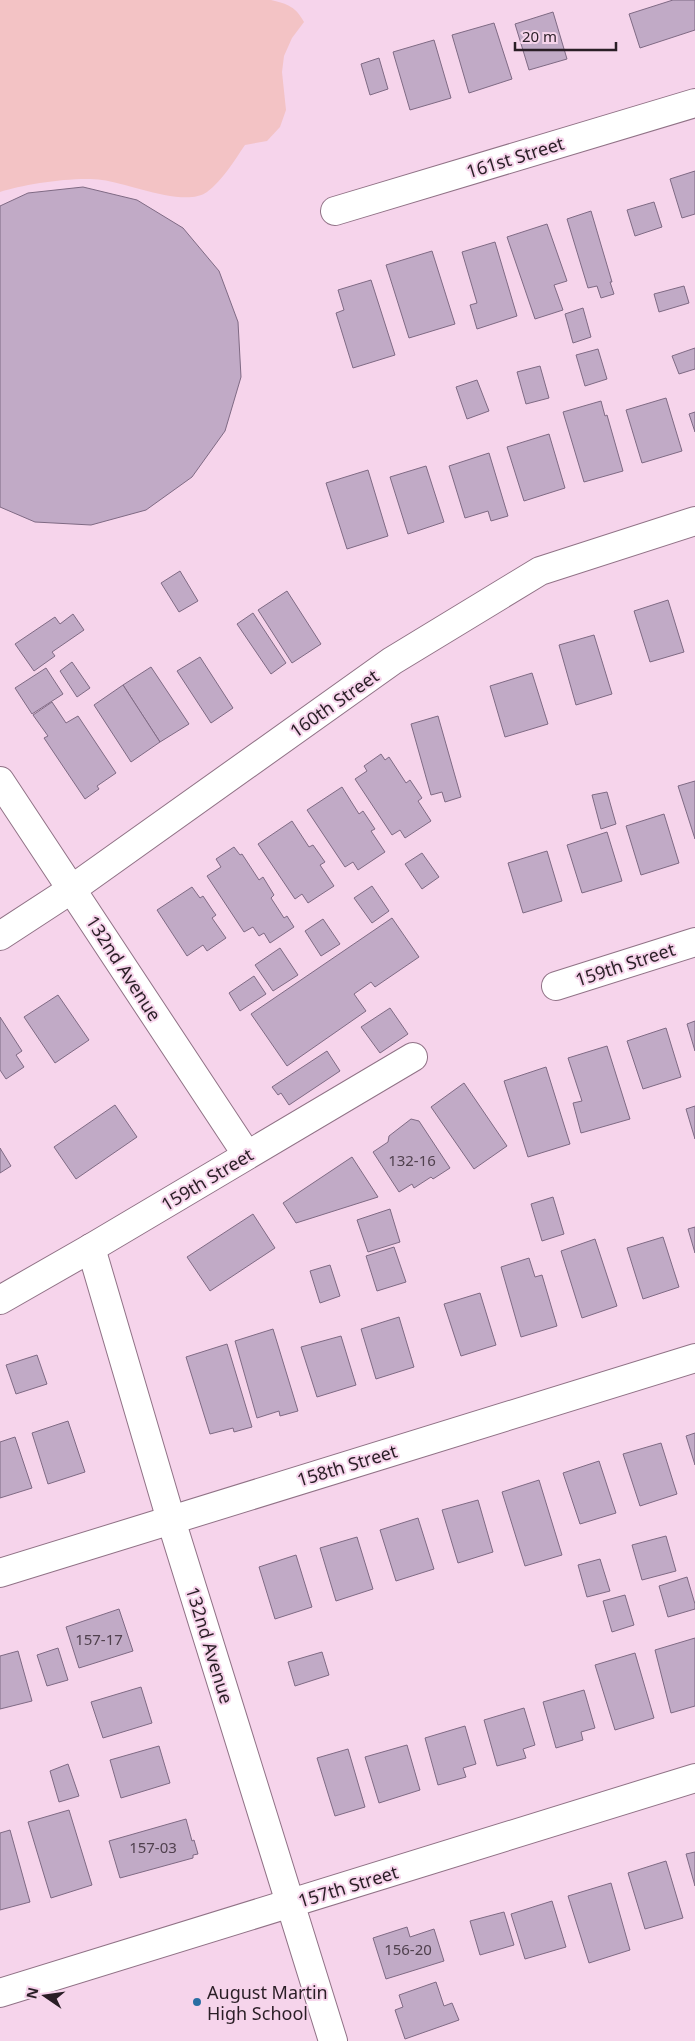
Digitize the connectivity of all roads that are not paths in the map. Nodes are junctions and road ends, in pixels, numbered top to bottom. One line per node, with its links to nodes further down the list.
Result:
1 (695, 103): 2 (street, 161st Street)
2 (335, 211)
3 (695, 521): 5 (street, 160th Street)
4 (0, 781): 5 (street, 132nd Avenue)
5 (72, 889): 6 (street, 160th Street); 10 (street, 132nd Avenue)
6 (0, 936)
7 (695, 942): 8 (street, 159th Street)
8 (556, 986)
9 (413, 1056): 10 (street, 159th Street)
10 (247, 1155): 11 (street, 159th Street)
11 (91, 1248): 12 (street, 159th Street); 14 (street, 132nd Avenue)
12 (0, 1300)
13 (695, 1358): 14 (street, 158th Street)
14 (171, 1520): 15 (street, 158th Street); 17 (street, 132nd Avenue)
15 (0, 1573)
16 (695, 1778): 17 (street, 157th Street)
17 (290, 1904): 18 (street, 157th Street); 19 (street, 132nd Avenue)
18 (0, 1993)
19 (333, 2041)

